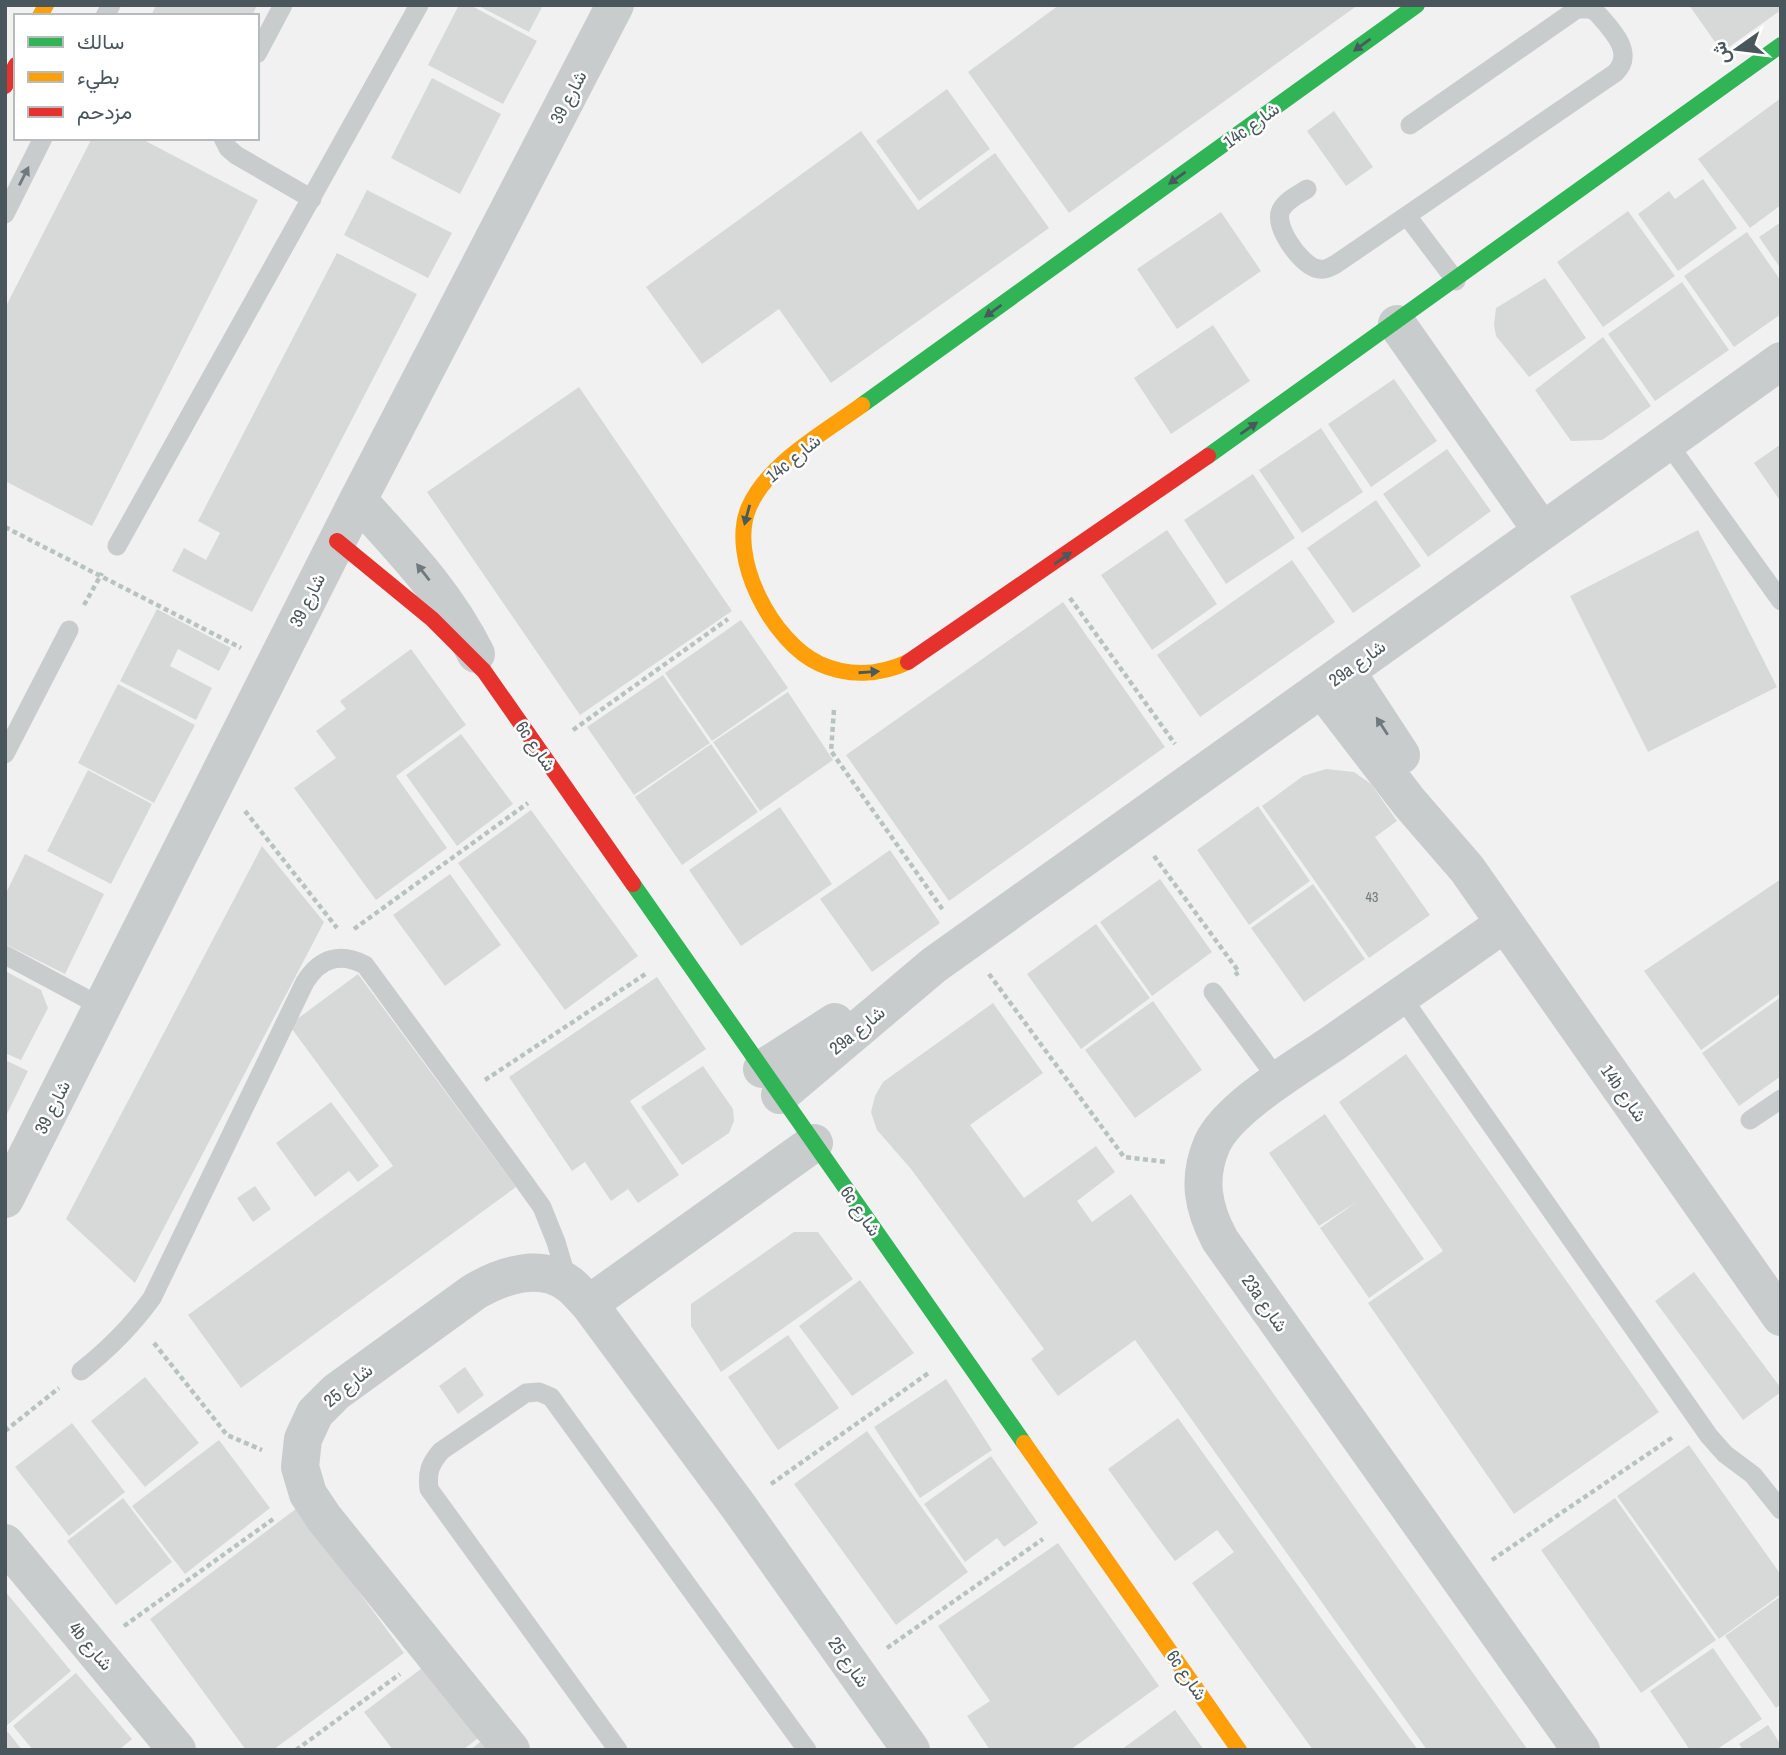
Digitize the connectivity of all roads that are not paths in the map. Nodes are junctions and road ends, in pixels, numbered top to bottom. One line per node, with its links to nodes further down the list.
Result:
1 (283, 5): 6 (lane)
2 (419, 5): 13 (lane)
3 (615, 5): 20 (street, شارع 39)
4 (1418, 5): 17 (street, 14c شارع, one-way to 17)
5 (1781, 45): 16 (street, 14c شارع)
6 (259, 50)
7 (14, 69): 8 (street)
8 (5, 86)
9 (1409, 125): 15 (lane)
10 (43, 140): 14 (lane, one-way to 10)
11 (224, 140): 13 (lane)
12 (1307, 190): 15 (lane)
13 (312, 199): 23 (lane)
14 (5, 214)
15 (1407, 216): 16 (lane)
16 (1456, 281): 17 (street, 14c شارع)
17 (1397, 324): 21 (street)
18 (1781, 361): 19 (street, 29a شارع)
19 (1668, 442): 21 (street, 29a شارع); 24 (lane)
20 (358, 500): 22 (street, شارع 39); 26 (street, 6c شارع, one-way to 20)
21 (1542, 531): 27 (street, 29a شارع)
22 (337, 541): 26 (street, 6c شارع); 33 (street, شارع 39)
23 (117, 546)
24 (1781, 601)
25 (69, 630): 28 (lane)
26 (484, 671): 35 (street, 6c شارع)
27 (1334, 680): 29 (street, 14b شارع); 35 (street, 29a شارع)
28 (5, 754)
29 (1505, 923): 32 (street, 23a شارع); 41 (street, 14b شارع)
30 (5, 955): 33 (lane)
31 (1213, 992): 34 (lane)
32 (1401, 996): 34 (street, 23a شارع); 43 (lane)
33 (102, 1007): 39 (street, شارع 39)
34 (1279, 1081): 51 (street, 23a شارع)
35 (771, 1082): 38 (street, 6c شارع)
36 (1781, 1099): 37 (lane)
37 (1750, 1120)
38 (814, 1143): 40 (street); 50 (street, 6c شارع)
39 (5, 1199)
40 (579, 1293): 42 (lane); 46 (street, شارع 25); 49 (street, شارع 25)
41 (1781, 1317)
42 (81, 1371)
43 (1781, 1510)
44 (5, 1543): 45 (street, 4b شارع)
45 (173, 1748)
46 (511, 1750)
47 (618, 1750): 48 (lane)
48 (807, 1750)
49 (911, 1750)
50 (1239, 1750)
51 (1581, 1750)

